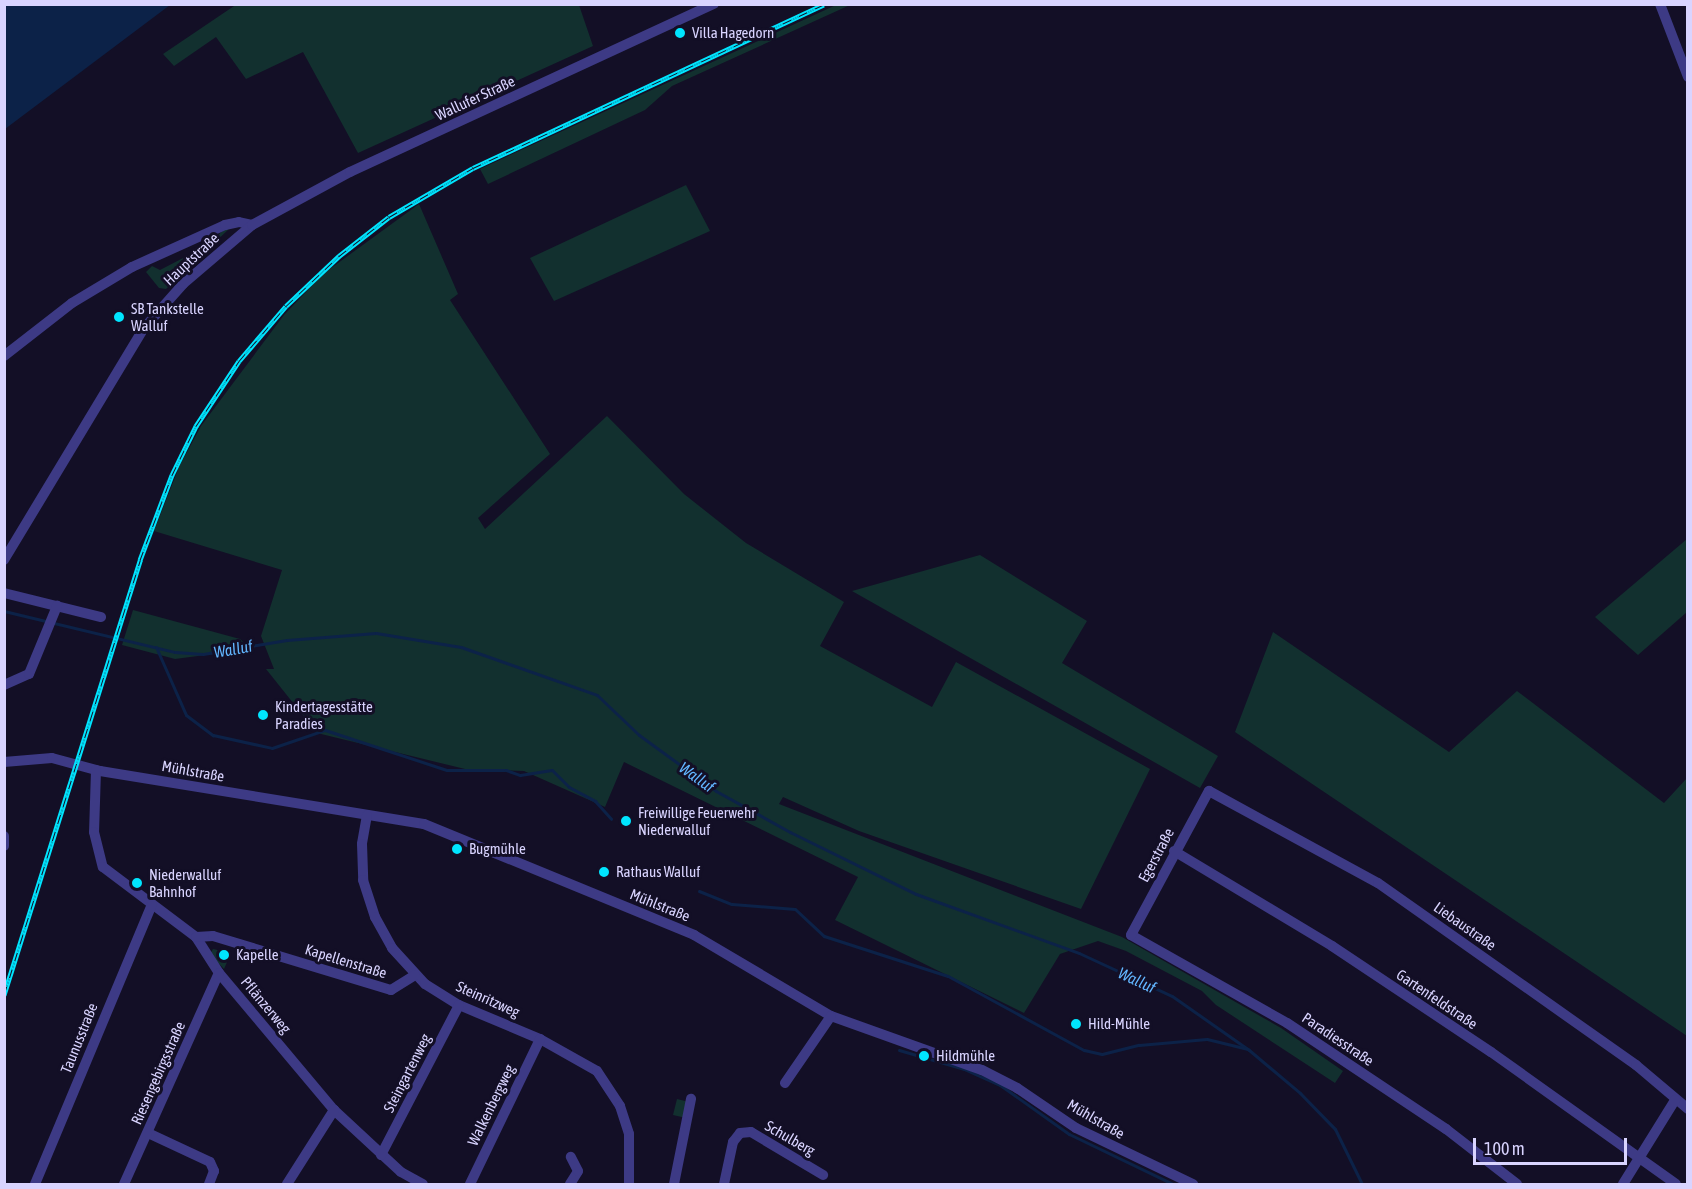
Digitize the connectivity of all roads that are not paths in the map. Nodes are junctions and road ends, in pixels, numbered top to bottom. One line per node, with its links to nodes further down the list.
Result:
1 (714, 4): 4 (street, Wallufer Straße)
2 (1660, 4): 3 (street)
3 (1688, 77)
4 (252, 225): 5 (street, Hauptstraße); 6 (street, Hauptstraße)
5 (4, 356)
6 (4, 560)
7 (4, 593): 8 (street)
8 (57, 606): 9 (street); 10 (street)
9 (101, 617)
10 (4, 685)
11 (4, 762): 12 (street, Mühlstraße)
12 (96, 770): 14 (street, Mühlstraße); 18 (street, Pflänzerweg)
13 (1209, 791): 17 (street, Egerstraße); 28 (street, Liebaustraße)
14 (367, 815): 22 (street, Steinritzweg); 24 (street, Mühlstraße)
15 (4, 836): 16 (street)
16 (4, 846)
17 (1174, 851): 19 (street, Egerstraße); 34 (street, Gartenfeldstraße)
18 (152, 904): 20 (street, Pflänzerweg); 36 (street, Taunusstraße)
19 (1131, 935): 47 (street, Paradiesstraße)
20 (196, 937): 21 (street, Pflänzerweg); 22 (street, Kapellenstraße)
21 (219, 973): 30 (street, Pflänzerweg); 31 (street, Riesengebirgsstraße)
22 (415, 975): 23 (street, Steinritzweg)
23 (459, 1005): 25 (street, Steinritzweg); 32 (street, Steingartenweg)
24 (831, 1016): 26 (street); 46 (street, Mühlstraße)
25 (540, 1038): 41 (street, Walkenbergweg); 43 (street, Steinritzweg)
26 (785, 1083)
27 (691, 1099): 44 (street)
28 (1675, 1100): 29 (street, Liebaustraße); 34 (street)
29 (1688, 1109)
30 (334, 1110): 32 (street, Pflänzerweg); 39 (street)
31 (148, 1132): 37 (street, Riesengebirgsstraße); 38 (street)
32 (381, 1155): 40 (street, Pflänzerweg)
33 (571, 1156): 42 (street)
34 (1638, 1158): 48 (street); 49 (street, Gartenfeldstraße)
35 (823, 1175): 45 (street, Schulberg)
36 (35, 1185)
37 (124, 1185)
38 (209, 1185)
39 (287, 1185)
40 (423, 1185)
41 (470, 1185)
42 (570, 1185)
43 (628, 1185)
44 (674, 1185)
45 (724, 1185)
46 (1193, 1185)
47 (1518, 1185)
48 (1623, 1185)
49 (1676, 1185)

